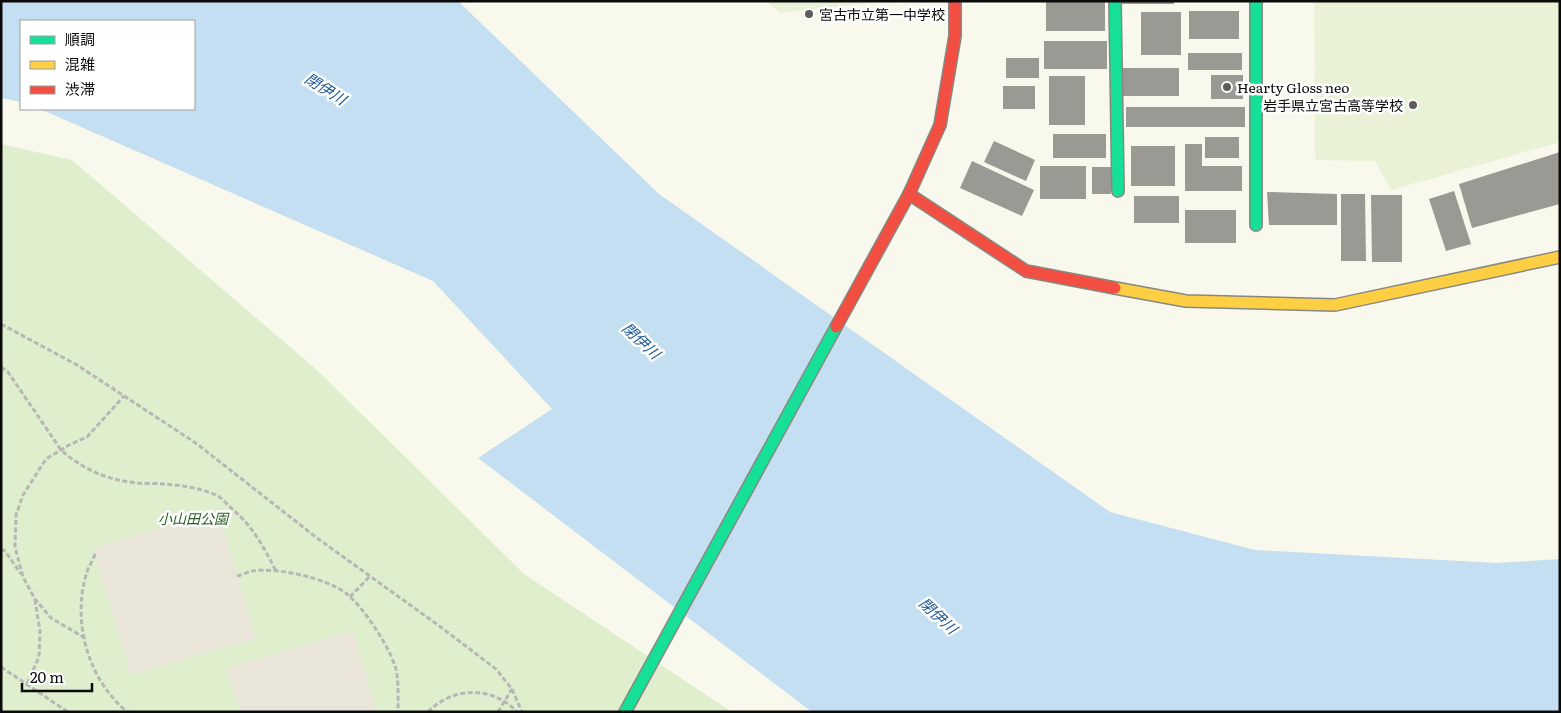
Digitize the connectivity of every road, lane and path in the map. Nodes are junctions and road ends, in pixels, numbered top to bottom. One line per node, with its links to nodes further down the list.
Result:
1 (955, 1): 5 (street)
2 (1115, 1): 4 (street)
3 (1256, 1): 6 (street)
4 (1118, 191)
5 (909, 194): 7 (street); 33 (street)
6 (1256, 225)
7 (1560, 257)
8 (1, 324): 10 (path)
9 (1, 367): 11 (path)
10 (124, 396): 11 (path); 17 (path)
11 (62, 450): 14 (path); 15 (path)
12 (1, 549): 15 (path)
13 (95, 554): 20 (path)
14 (276, 572): 16 (path); 18 (path)
15 (23, 576): 19 (path)
16 (237, 576)
17 (370, 576): 18 (path); 23 (path)
18 (350, 598): 25 (path)
19 (35, 599): 20 (path); 22 (path)
20 (85, 638): 27 (path)
21 (1, 667): 22 (path)
22 (27, 684): 26 (path)
23 (512, 689): 24 (path); 32 (path)
24 (504, 701): 29 (path); 30 (path); 31 (path)
25 (398, 710): 28 (path)
26 (68, 712)
27 (128, 712)
28 (403, 712)
29 (428, 712)
30 (498, 712)
31 (517, 712)
32 (522, 712)
33 (625, 712)

